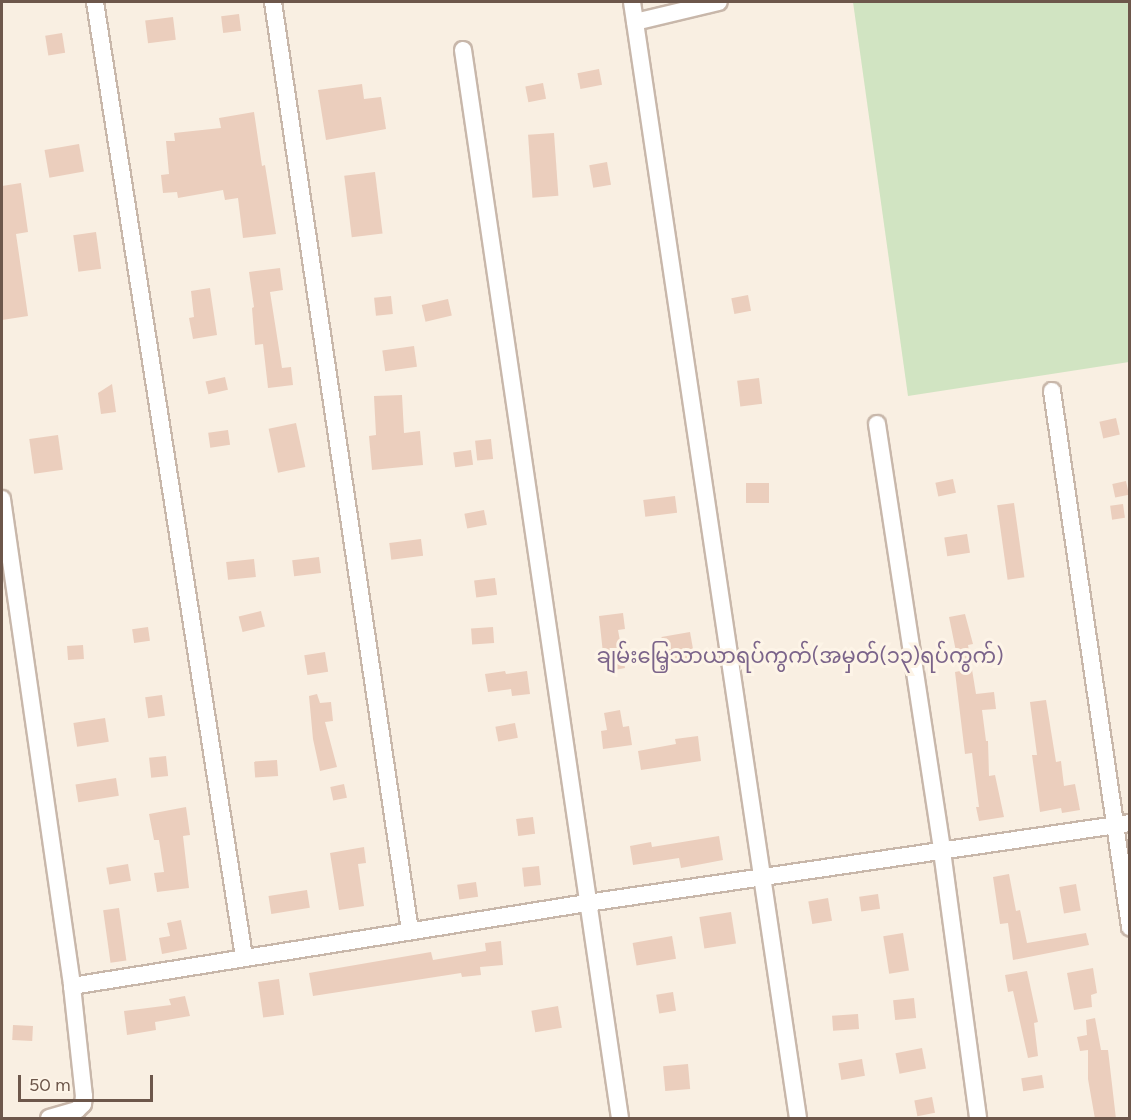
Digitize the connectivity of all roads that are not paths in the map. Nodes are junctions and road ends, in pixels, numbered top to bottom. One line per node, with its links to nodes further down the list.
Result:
1 (95, 2): 16 (street)
2 (273, 2): 15 (street)
3 (632, 2): 5 (street)
4 (719, 2): 5 (street)
5 (635, 22): 12 (street)
6 (463, 50): 13 (street)
7 (1052, 391): 10 (street)
8 (877, 424): 11 (street)
9 (2, 499): 17 (street)
10 (1122, 824): 11 (street); 14 (street)
11 (942, 850): 12 (street); 21 (street)
12 (763, 877): 13 (street); 20 (street)
13 (587, 903): 15 (street); 19 (street)
14 (1130, 927)
15 (410, 931): 16 (street)
16 (244, 957): 17 (street)
17 (72, 986): 18 (street)
18 (49, 1119)
19 (620, 1119)
20 (798, 1119)
21 (978, 1119)

